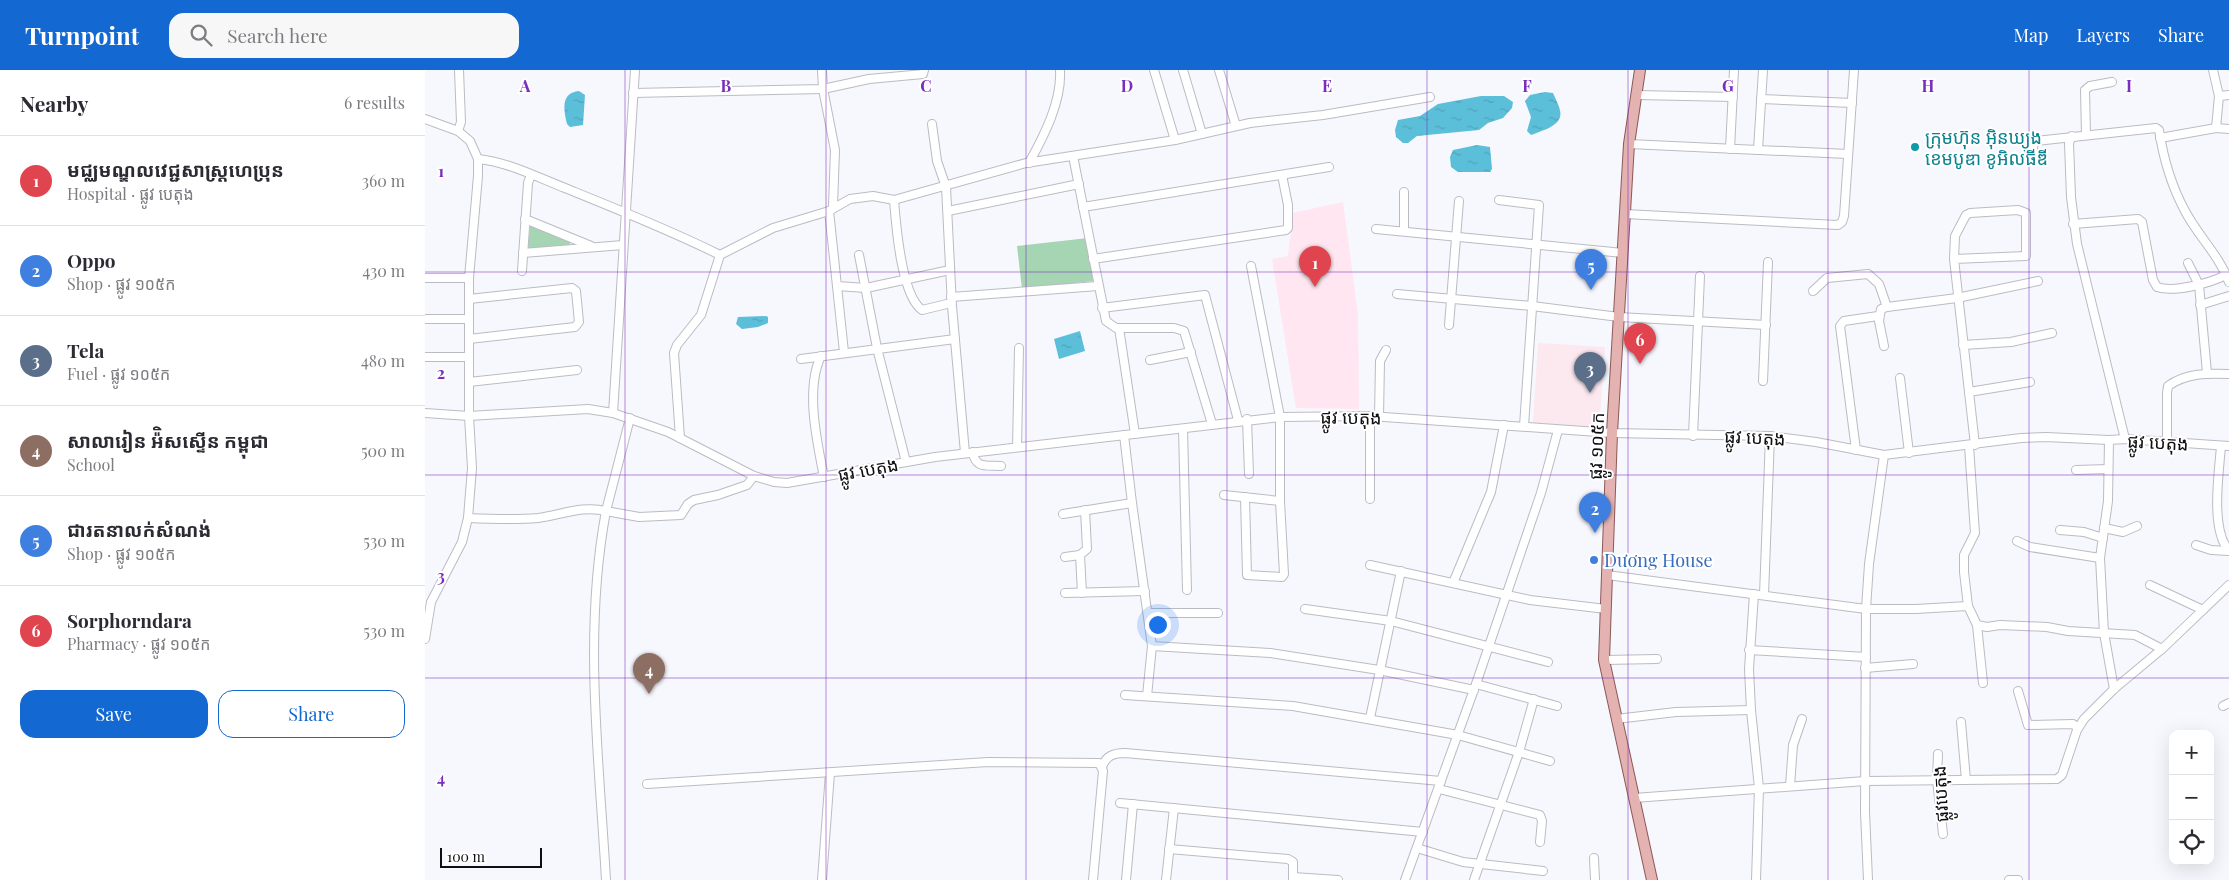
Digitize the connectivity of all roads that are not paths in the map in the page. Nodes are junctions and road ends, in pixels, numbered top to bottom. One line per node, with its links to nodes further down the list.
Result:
1 (459, 70): 29 (street)
2 (635, 70): 16 (street)
3 (822, 70): 15 (street)
4 (924, 70): 15 (street)
5 (1060, 70): 42 (street)
6 (1154, 70): 34 (street)
7 (1183, 70): 30 (street)
8 (1219, 70): 26 (street)
9 (1640, 70): 17 (main road, ផ្លូវ ១០៥ក)
10 (1734, 70): 21 (street)
11 (1763, 70): 22 (street)
12 (1854, 70): 23 (street)
13 (2213, 70): 19 (street)
14 (2112, 82): 31 (street)
15 (823, 89): 16 (street); 53 (street)
16 (633, 93): 55 (street)
17 (1637, 94): 21 (street); 35 (main road, ផ្លូវ ១០៥ក)
18 (2229, 95): 19 (street)
19 (2219, 96): 27 (street)
20 (1430, 97): 26 (street)
21 (1733, 98): 36 (street)
22 (1761, 99): 23 (street); 37 (street)
23 (1852, 103): 38 (street)
24 (425, 119): 29 (street)
25 (932, 124): 47 (street)
26 (1236, 126): 30 (street)
27 (2216, 128): 28 (street); 33 (street)
28 (2229, 129)
29 (458, 130): 41 (street)
30 (1202, 134): 34 (street)
31 (2086, 135): 32 (street); 33 (street)
32 (2072, 136): 40 (street); 58 (street)
33 (2160, 138): 79 (street)
34 (1175, 140): 39 (street)
35 (1629, 144): 36 (street); 56 (main road, ផ្លូវ ១០៥ក)
36 (1730, 149): 37 (street)
37 (1758, 150): 38 (street)
38 (1848, 154): 56 (street)
39 (1073, 156): 42 (street); 46 (street)
40 (2033, 158)
41 (478, 159): 44 (street); 78 (street)
42 (1029, 163): 47 (street)
43 (1329, 167): 45 (street)
44 (531, 175): 55 (street); 57 (street)
45 (1282, 175): 52 (street); 69 (street)
46 (1079, 184): 52 (street); 54 (street)
47 (946, 187): 49 (street); 54 (street)
48 (1403, 192): 60 (street)
49 (894, 200): 53 (street); 80 (street)
50 (1499, 200): 63 (street)
51 (1459, 201): 61 (street)
52 (1083, 207): 69 (street)
53 (831, 209): 68 (street); 83 (street)
54 (948, 211): 74 (street)
55 (625, 213): 62 (street); 68 (street)
56 (1625, 214): 66 (main road, ផ្លូវ ១០៥ក)
57 (525, 219): 64 (street); 65 (street)
58 (2073, 224): 82 (street); 148 (street)
59 (1376, 229): 60 (street)
60 (1404, 230): 61 (street)
61 (1456, 236): 63 (street); 91 (street)
62 (623, 244): 64 (street); 128 (street)
63 (1537, 245): 66 (street); 94 (street)
64 (593, 247): 65 (street)
65 (523, 253): 75 (street)
66 (1623, 253): 98 (main road, ផ្លូវ ១០៥ក)
67 (859, 255): 85 (street)
68 (721, 256): 147 (street)
69 (1093, 258): 84 (street)
70 (1954, 259): 70 (street); 89 (street)
71 (1768, 262): 103 (street)
72 (2189, 263): 82 (street)
73 (1251, 266): 132 (street)
74 (950, 270): 80 (street); 92 (street)
75 (522, 271)
76 (1700, 276): 101 (street)
77 (425, 278): 78 (street)
78 (469, 278): 90 (street)
79 (2228, 279): 82 (street)
80 (906, 280): 85 (street); 92 (street)
81 (2038, 281): 89 (street)
82 (2199, 285): 93 (street)
83 (837, 286): 85 (street); 113 (street)
84 (1098, 286): 92 (street); 96 (street)
85 (866, 288): 110 (street)
86 (1813, 291): 95 (street)
87 (1397, 294): 91 (street)
88 (2229, 296): 93 (street)
89 (1957, 298): 95 (street); 108 (street)
90 (469, 299): 100 (street); 107 (street)
91 (1451, 299): 94 (street); 102 (street)
92 (951, 300): 106 (street)
93 (2200, 305): 121 (street)
94 (1532, 306): 98 (street); 139 (street)
95 (1887, 307): 97 (street)
96 (1103, 308): 104 (street); 135 (street)
97 (1878, 316): 109 (street); 154 (street)
98 (1619, 317): 101 (street); 142 (main road, ផ្លូវ ១០៥ក)
99 (425, 319): 100 (street)
100 (469, 319): 107 (street)
101 (1698, 322): 103 (street); 145 (street)
102 (1449, 325)
103 (1766, 325): 124 (street)
104 (1119, 328): 114 (street); 143 (street)
105 (2052, 332): 108 (street)
106 (955, 339): 110 (street); 155 (street)
107 (469, 340): 117 (street)
108 (1963, 345): 127 (street)
109 (1884, 346)
110 (877, 348): 113 (street); 158 (street)
111 (1019, 348): 153 (street)
112 (1386, 350): 133 (street)
113 (844, 352): 115 (street)
114 (1191, 352): 119 (street); 137 (street)
115 (821, 356): 118 (street); 164 (street)
116 (425, 357): 117 (street)
117 (469, 357): 125 (street)
118 (801, 359)
119 (1150, 360)
120 (577, 370): 125 (street)
121 (2207, 373): 122 (street); 150 (street)
122 (2229, 374)
123 (1900, 378): 156 (street)
124 (1763, 381)
125 (469, 382): 130 (street)
126 (2030, 382): 127 (street)
127 (1969, 392): 151 (street)
128 (613, 413): 130 (street, ផ្លូវ បេតុង); 134 (street, ផ្លូវ បេតុង)
129 (425, 414): 130 (street, ផ្លូវ បេតុង)
130 (469, 416): 173 (street)
131 (1370, 416): 132 (street, ផ្លូវ បេតុង); 133 (street, ផ្លូវ បេតុង); 167 (street)
132 (1280, 417): 136 (street, ផ្លូវ បេតុង); 168 (street)
133 (1379, 417): 138 (street, ផ្លូវ បេតុង)
134 (630, 418): 147 (street, ផ្លូវ បេតុង); 171 (street)
135 (1238, 420): 136 (street, ផ្លូវ បេតុង); 137 (street, ផ្លូវ បេតុង)
136 (1247, 420): 162 (street)
137 (1212, 424): 140 (street, ផ្លូវ បេតុង)
138 (1504, 425): 139 (street, ផ្លូវ បេតុង); 187 (street)
139 (1524, 426): 141 (street, ផ្លូវ បេតុង)
140 (1183, 429): 143 (street, ផ្លូវ បេតុង); 190 (street)
141 (1558, 430): 142 (street, ផ្លូវ បេតុង); 195 (street)
142 (1612, 433): 145 (street, ផ្លូវ បេតុង); 186 (main road, ផ្លូវ ១០៥ក)
143 (1135, 434): 144 (street, ផ្លូវ បេតុង)
144 (1124, 435): 153 (street, ផ្លូវ បេតុង); 169 (street)
145 (1693, 436): 146 (street, ផ្លូវ បេតុង)
146 (1770, 436): 154 (street, ផ្លូវ បេតុង); 196 (street)
147 (680, 438): 163 (street, ផ្លូវ បេតុង)
148 (2125, 439): 149 (street, ផ្លូវ បេតុង); 150 (street, ផ្លូវ បេតុង)
149 (2109, 440): 151 (street, ផ្លូវ បេតុង); 160 (street)
150 (2167, 442): 152 (street, ផ្លូវ បេតុង)
151 (1972, 446): 156 (street, ផ្លូវ បេតុង); 197 (street)
152 (2225, 446): 180 (street)
153 (1017, 447): 155 (street, ផ្លូវ បេតុង)
154 (1856, 450): 157 (street, ផ្លូវ បេតុង)
155 (969, 453): 158 (street, ផ្លូវ បេតុង); 159 (street)
156 (1909, 453): 157 (street, ផ្លូវ បេតុង)
157 (1884, 455): 200 (street)
158 (906, 462): 164 (street, ផ្លូវ បេតុង)
159 (1001, 466)
160 (2108, 469): 161 (street, ផ្លូវ បេតុង); 175 (street)
161 (2075, 470)
162 (1249, 474)
163 (754, 476): 164 (street, ផ្លូវ បេតុង); 171 (street)
164 (824, 477)
165 (1224, 495): 166 (street)
166 (1245, 497): 168 (street); 168 (street)
167 (1370, 499)
168 (1279, 502)
169 (1131, 503): 170 (street); 191 (street)
170 (1085, 510): 172 (street); 181 (street)
171 (607, 511): 173 (street); 260 (street)
172 (1063, 514)
173 (468, 518): 207 (street)
174 (2137, 526): 175 (street)
175 (2104, 528): 177 (street)
176 (2060, 530): 177 (street)
177 (2103, 538): 183 (street)
178 (2017, 541): 183 (street)
179 (2196, 545): 180 (street)
180 (2229, 551)
181 (1081, 555): 182 (street); 193 (street)
182 (1065, 557)
183 (2100, 558): 206 (street)
184 (1370, 564): 185 (street)
185 (1401, 572): 187 (street); 204 (street)
186 (1607, 575): 194 (street); 199 (main road, ផ្លូវ ១០៥ក)
187 (1453, 583): 195 (street)
188 (2150, 585): 201 (street)
189 (2229, 585): 201 (street)
190 (1187, 590)
191 (1145, 591): 193 (street); 202 (street)
192 (1065, 593): 193 (street)
193 (1082, 593)
194 (1754, 594): 196 (street); 210 (street)
195 (1505, 595): 199 (street); 209 (street)
196 (1764, 595): 200 (street)
197 (1968, 606): 200 (street); 205 (street)
198 (1305, 609): 204 (street)
199 (1606, 609): 214 (main road, ផ្លូវ ១០៥ក)
200 (1866, 609): 212 (street)
201 (2203, 610): 211 (street)
202 (1148, 613): 203 (street); 208 (street)
203 (1218, 613)
204 (1391, 621): 209 (street); 218 (street)
205 (1977, 625): 206 (street); 219 (street)
206 (2104, 633): 211 (street); 221 (street)
207 (425, 639)
208 (1152, 646): 218 (street); 224 (street)
209 (1489, 646): 215 (street); 220 (street)
210 (1749, 650): 212 (street); 227 (street)
211 (2162, 650): 221 (street)
212 (1865, 657): 217 (street)
213 (1657, 659): 214 (street)
214 (1604, 660): 229 (main road, ផ្លូវ ១០៥ក)
215 (1548, 662)
216 (1913, 664): 217 (street)
217 (1865, 668): 241 (street)
218 (1379, 670): 220 (street); 228 (street)
219 (1983, 683)
220 (1475, 687): 225 (street); 233 (street)
221 (2114, 690): 232 (street)
222 (2019, 691): 232 (street)
223 (1125, 696): 224 (street)
224 (1147, 696): 228 (street)
225 (1534, 699): 226 (street); 234 (street)
226 (1557, 706)
227 (1751, 710): 229 (street); 245 (street)
228 (1370, 718): 233 (street)
229 (1616, 719): 246 (main road, ផ្លូវ ១០៥ក)
230 (1802, 719): 244 (street)
231 (1961, 722): 240 (street)
232 (2078, 728): 240 (street)
233 (1458, 735): 234 (street); 243 (street)
234 (1519, 752): 236 (street); 249 (street)
235 (1938, 754): 239 (street, ផ្លូវបេតុង)
236 (1550, 761)
237 (1102, 767): 238 (street); 243 (street); 262 (street)
238 (830, 773): 242 (street); 261 (street)
239 (1937, 780): 240 (street); 241 (street); 252 (street, ផ្លូវបេតុង)
240 (1966, 780)
241 (1865, 781): 244 (street); 271 (street)
242 (647, 784)
243 (1440, 785): 249 (street); 251 (street)
244 (1790, 786): 245 (street)
245 (1759, 788): 246 (street); 270 (street)
246 (1633, 798): 269 (main road, ផ្លូវ ១០៥ក)
247 (1120, 803): 248 (street)
248 (1133, 804): 250 (street); 263 (street)
249 (1500, 805): 253 (street); 257 (street)
250 (1173, 808): 251 (street); 255 (street)
251 (1423, 832): 254 (street)
252 (1943, 834)
253 (1540, 842)
254 (1417, 848): 257 (street); 266 (street)
255 (1169, 850): 259 (street); 264 (street)
256 (1594, 858): 268 (street)
257 (1479, 864): 258 (street); 267 (street)
258 (1543, 871)
259 (1293, 878): 265 (street)
260 (606, 880)
261 (822, 880)
262 (1093, 880)
263 (1126, 880)
264 (1166, 880)
265 (1338, 880)
266 (1405, 880)
267 (1474, 880)
268 (1595, 880)
269 (1652, 880)
270 (1756, 880)
271 (1868, 880)
272 (2009, 880): 273 (street)
273 (2018, 880)

